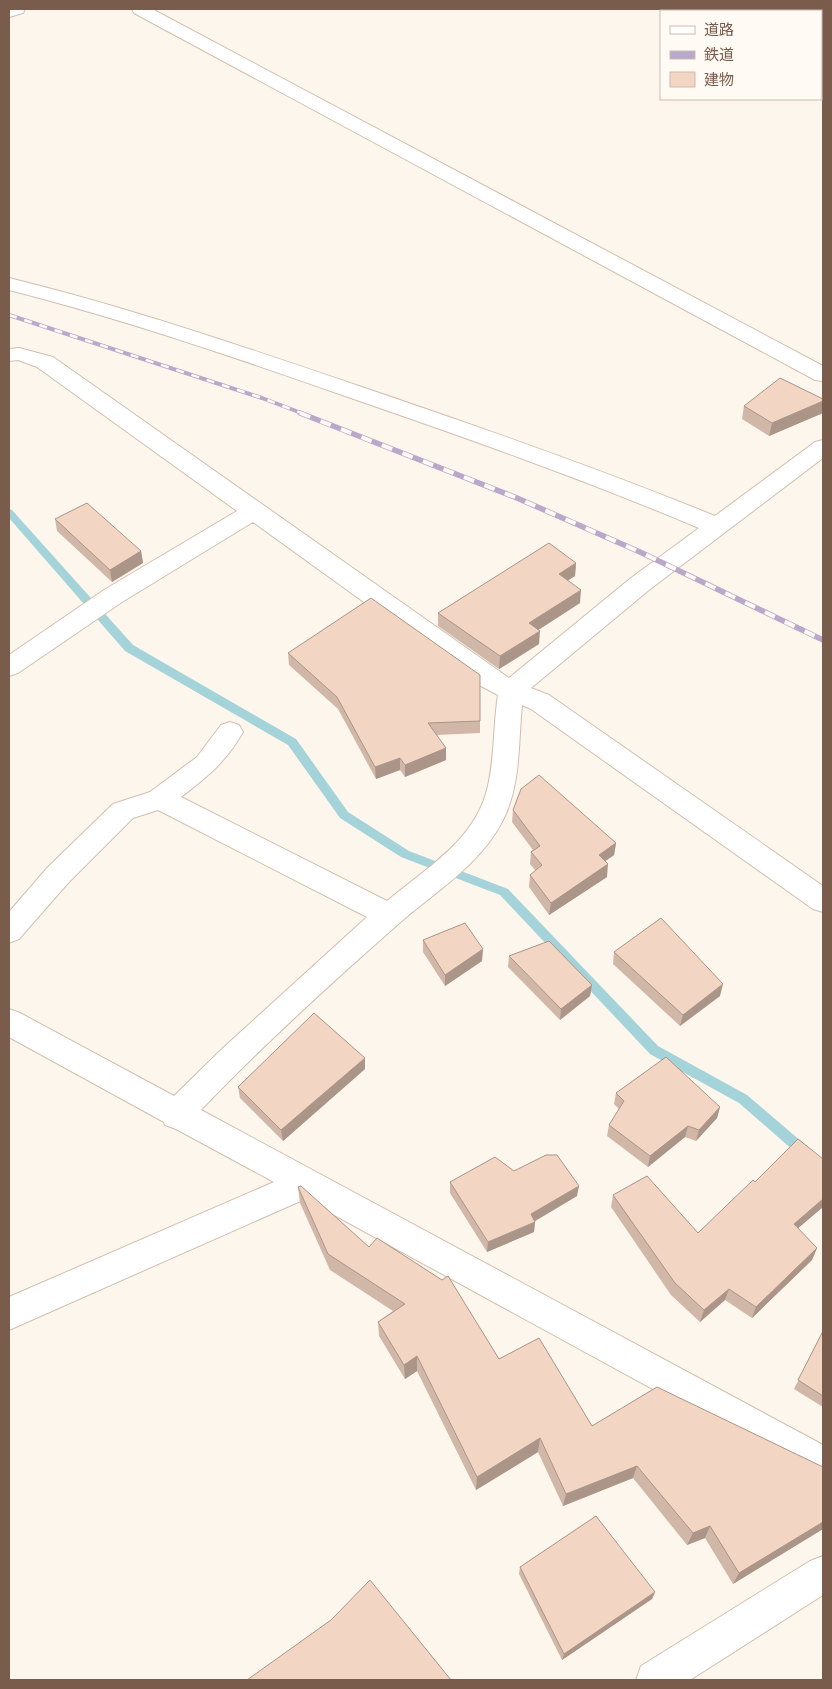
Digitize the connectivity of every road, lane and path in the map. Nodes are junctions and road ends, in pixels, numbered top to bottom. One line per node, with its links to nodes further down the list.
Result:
1 (17, 9): 3 (street)
2 (140, 9): 6 (street)
3 (9, 12)
4 (9, 284): 9 (street)
5 (9, 355): 8 (street)
6 (823, 375)
7 (823, 447): 9 (street)
8 (254, 511): 10 (street); 11 (street)
9 (717, 526): 11 (street)
10 (9, 667)
11 (511, 691): 14 (street); 15 (street)
12 (230, 732): 13 (street)
13 (160, 799): 15 (street); 16 (street)
14 (823, 900)
15 (389, 915): 18 (street)
16 (9, 930)
17 (9, 1022): 18 (street)
18 (176, 1115): 19 (street)
19 (304, 1184): 20 (street); 21 (street)
20 (9, 1314)
21 (823, 1464)
22 (823, 1574): 23 (street)
23 (655, 1680)

